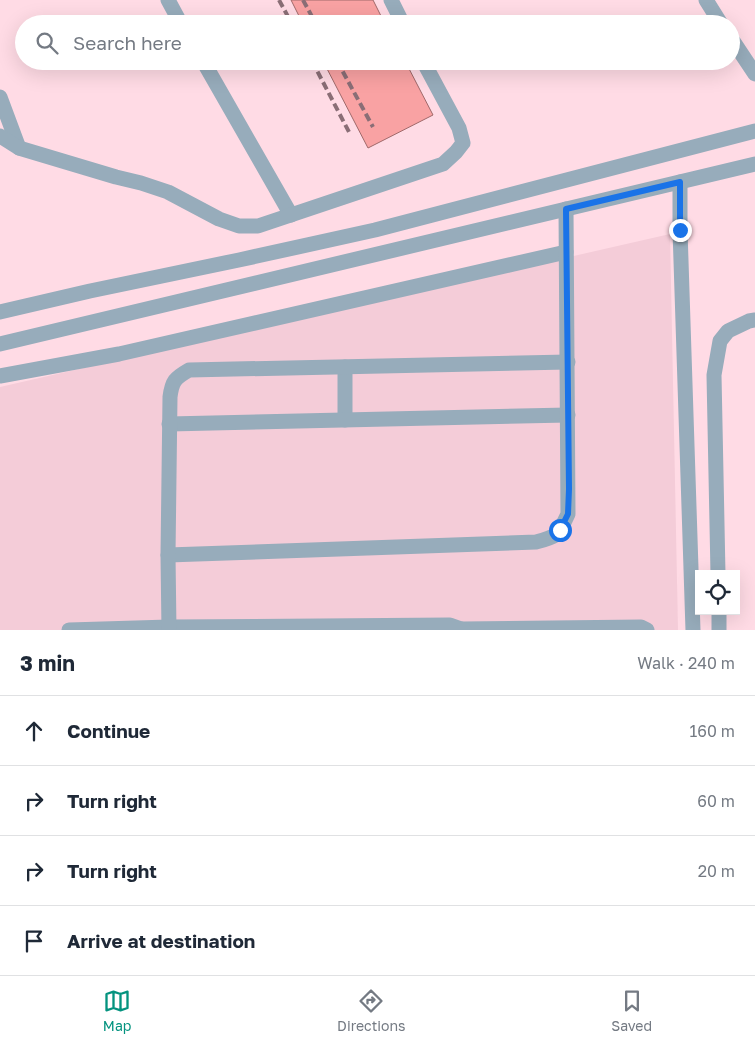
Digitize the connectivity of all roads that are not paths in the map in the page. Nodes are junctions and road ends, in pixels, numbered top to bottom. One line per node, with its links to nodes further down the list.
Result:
1 (168, 0): 4 (street)
2 (391, 0): 5 (street)
3 (706, 0): 6 (street)
4 (176, 15)
5 (398, 15)
6 (716, 15)
7 (740, 52): 10 (street)
8 (208, 70): 18 (street)
9 (428, 70): 18 (street)
10 (755, 74)
11 (0, 98): 14 (street)
12 (755, 131): 20 (street)
13 (0, 136): 14 (street)
14 (19, 148): 18 (street)
15 (755, 164): 16 (street)
16 (680, 182): 17 (street); 36 (street)
17 (566, 209): 19 (street); 22 (street)
18 (291, 215)
19 (566, 252): 23 (street); 25 (street)
20 (0, 312)
21 (755, 320): 30 (street)
22 (0, 344)
23 (568, 362): 24 (street); 26 (street)
24 (345, 367): 27 (street); 28 (street)
25 (0, 376)
26 (568, 414): 27 (street); 29 (street)
27 (346, 420): 28 (street)
28 (169, 424): 29 (street)
29 (168, 555): 32 (street)
30 (718, 570)
31 (719, 615): 37 (street)
32 (169, 628): 33 (street); 34 (street)
33 (463, 629): 35 (street)
34 (69, 630)
35 (647, 630)
36 (693, 630)
37 (719, 630)

